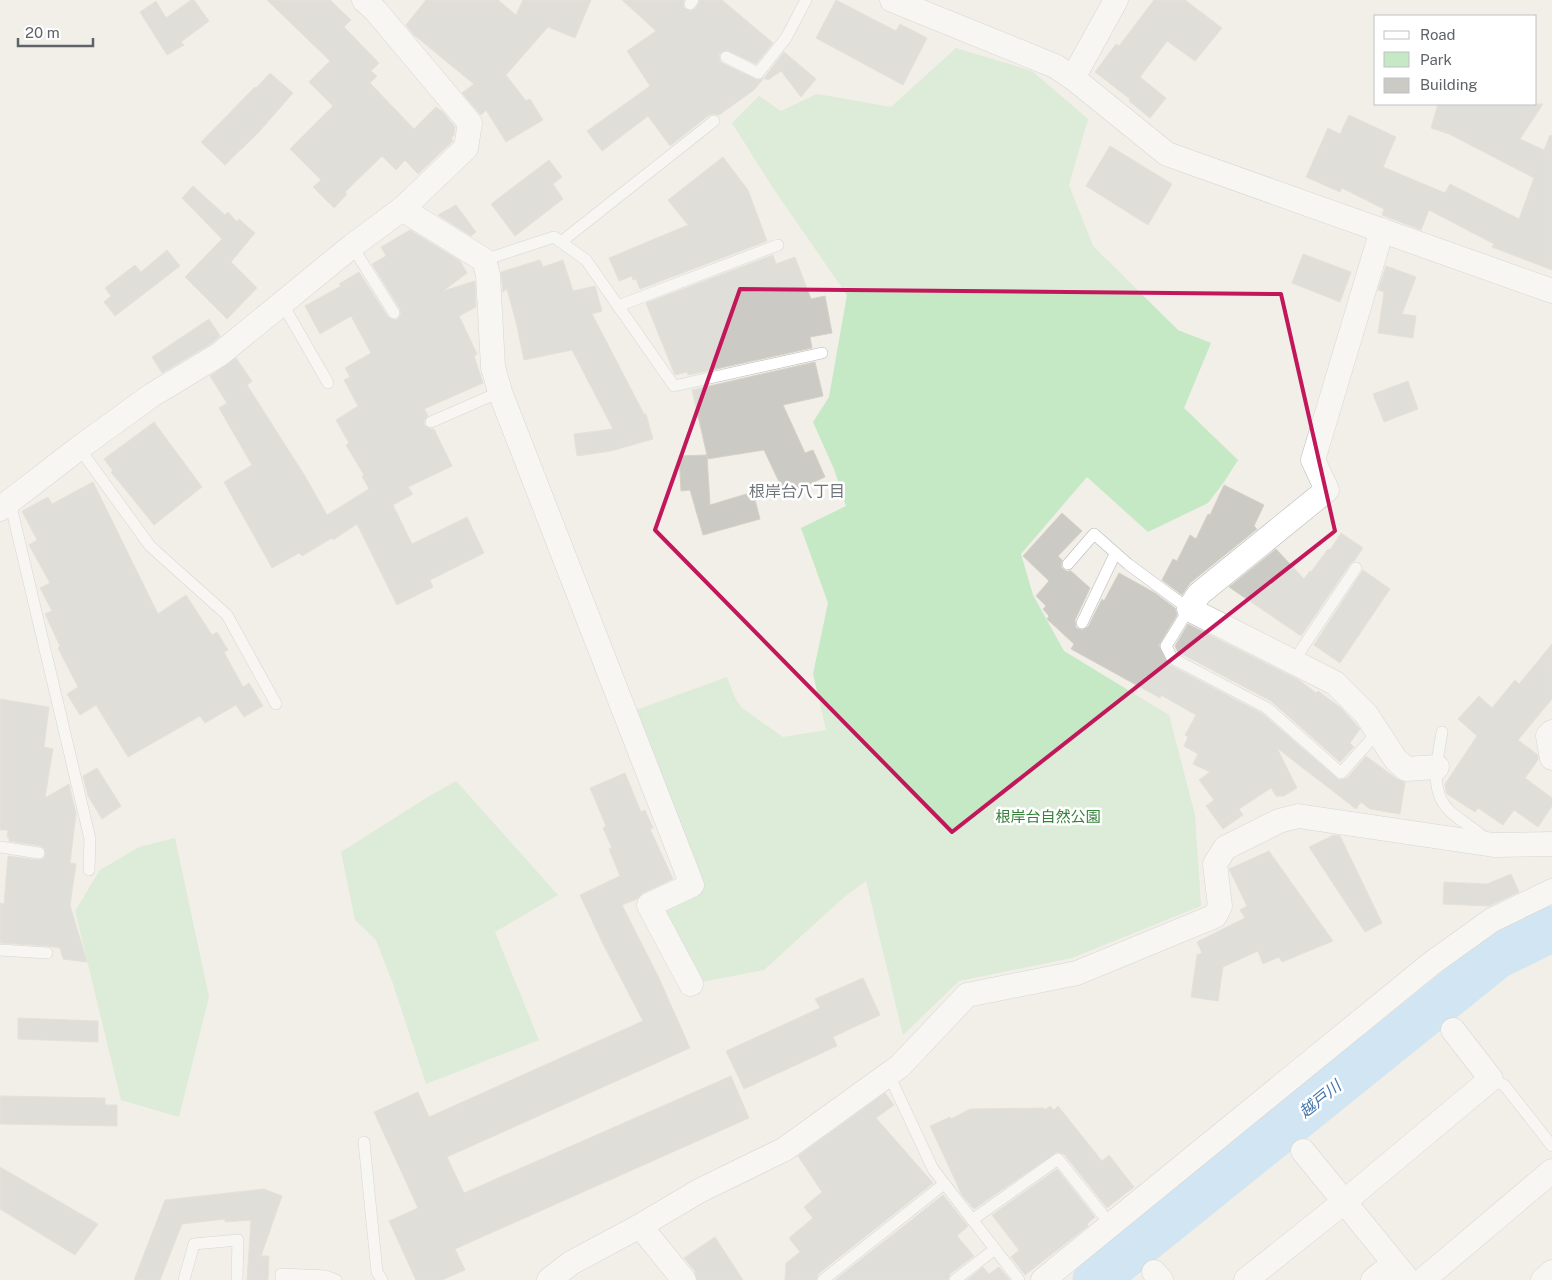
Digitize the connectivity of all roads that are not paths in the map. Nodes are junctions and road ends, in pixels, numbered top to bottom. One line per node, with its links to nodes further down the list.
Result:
1 (806, 0): 5 (lane)
2 (892, 0): 6 (street)
3 (1116, 0): 6 (street)
4 (375, 4): 8 (street)
5 (726, 57)
6 (1073, 78): 9 (street)
7 (714, 121): 10 (lane)
8 (402, 209): 12 (street); 13 (street)
9 (1382, 230): 14 (street); 27 (street)
10 (561, 242): 13 (lane); 16 (lane)
11 (778, 245): 16 (lane)
12 (352, 246): 15 (street); 17 (lane)
13 (484, 260): 20 (street)
14 (1552, 291)
15 (282, 303): 19 (lane); 22 (street)
16 (618, 306): 18 (lane)
17 (394, 314)
18 (822, 353)
19 (328, 383)
20 (500, 392): 21 (lane); 44 (street)
21 (431, 422)
22 (79, 448): 23 (street); 30 (lane)
23 (5, 506): 40 (lane)
24 (1116, 554): 25 (lane); 27 (lane); 28 (lane)
25 (1068, 564)
26 (1356, 568): 29 (lane)
27 (1189, 609): 29 (street); 33 (lane)
28 (1082, 623)
29 (1293, 662): 33 (street)
30 (276, 704)
31 (1442, 732): 35 (lane)
32 (1552, 732): 34 (street)
33 (1377, 734): 35 (street)
34 (1552, 758)
35 (1437, 767): 37 (lane)
36 (1552, 844): 37 (street)
37 (1494, 846): 46 (street)
38 (0, 847): 39 (lane)
39 (38, 853)
40 (89, 870)
41 (1552, 890): 55 (street)
42 (0, 950): 43 (lane)
43 (47, 953)
44 (691, 984)
45 (1454, 1030): 47 (street)
46 (889, 1075): 52 (lane); 56 (street)
47 (1491, 1079): 49 (lane); 53 (street)
48 (364, 1142): 64 (lane)
49 (1552, 1146)
50 (1303, 1151): 53 (street)
51 (1552, 1171): 73 (street)
52 (944, 1184): 54 (lane); 67 (lane)
53 (1344, 1202): 58 (street); 71 (street)
54 (972, 1220): 55 (lane); 57 (lane)
55 (1111, 1225): 70 (street)
56 (640, 1226): 65 (street); 66 (street)
57 (995, 1249): 68 (lane); 69 (lane)
58 (1401, 1272): 72 (street)
59 (1552, 1272): 74 (street)
60 (184, 1280): 61 (lane)
61 (237, 1280)
62 (281, 1280): 63 (lane)
63 (336, 1280)
64 (382, 1280)
65 (549, 1280)
66 (684, 1280)
67 (823, 1280)
68 (955, 1280)
69 (1019, 1280)
70 (1043, 1280)
71 (1246, 1280)
72 (1374, 1280)
73 (1423, 1280)
74 (1543, 1280)

